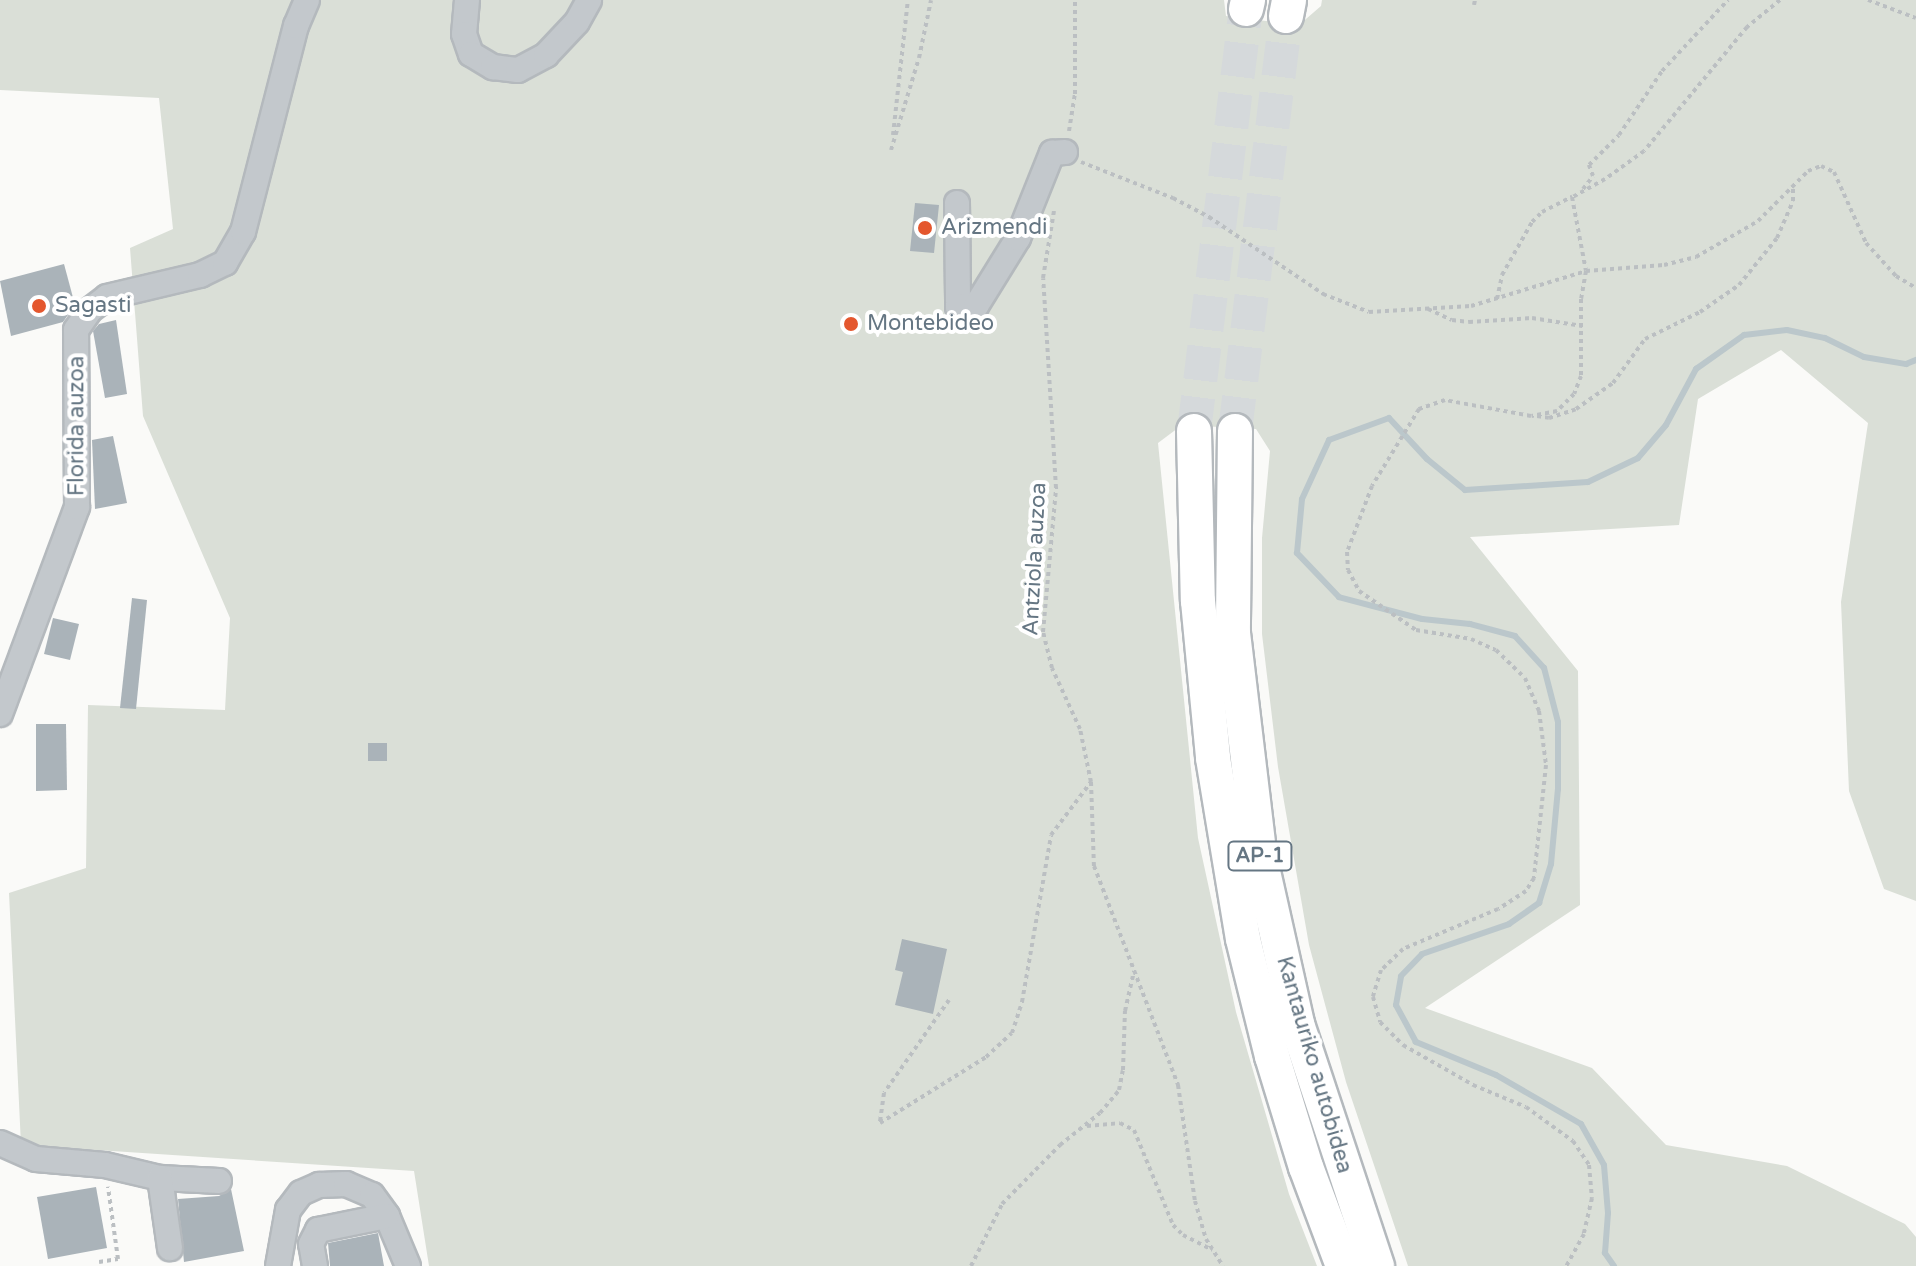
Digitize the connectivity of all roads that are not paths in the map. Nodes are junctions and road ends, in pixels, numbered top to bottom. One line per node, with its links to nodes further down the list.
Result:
1 (307, 0): 8 (street, Florida auzoa)
2 (467, 0): 3 (street)
3 (589, 0)
4 (1065, 152): 5 (street)
5 (957, 203)
6 (1194, 431): 17 (highway, Kantauriko autobidea / AP-1)
7 (1235, 431): 18 (highway, Kantauriko autobidea / AP-1)
8 (0, 714)
9 (0, 1143): 10 (street)
10 (160, 1178): 11 (street); 13 (street)
11 (219, 1181)
12 (387, 1216): 14 (street); 15 (street); 16 (street)
13 (170, 1248)
14 (278, 1266)
15 (315, 1266)
16 (408, 1266)
17 (1343, 1266)
18 (1377, 1266)

